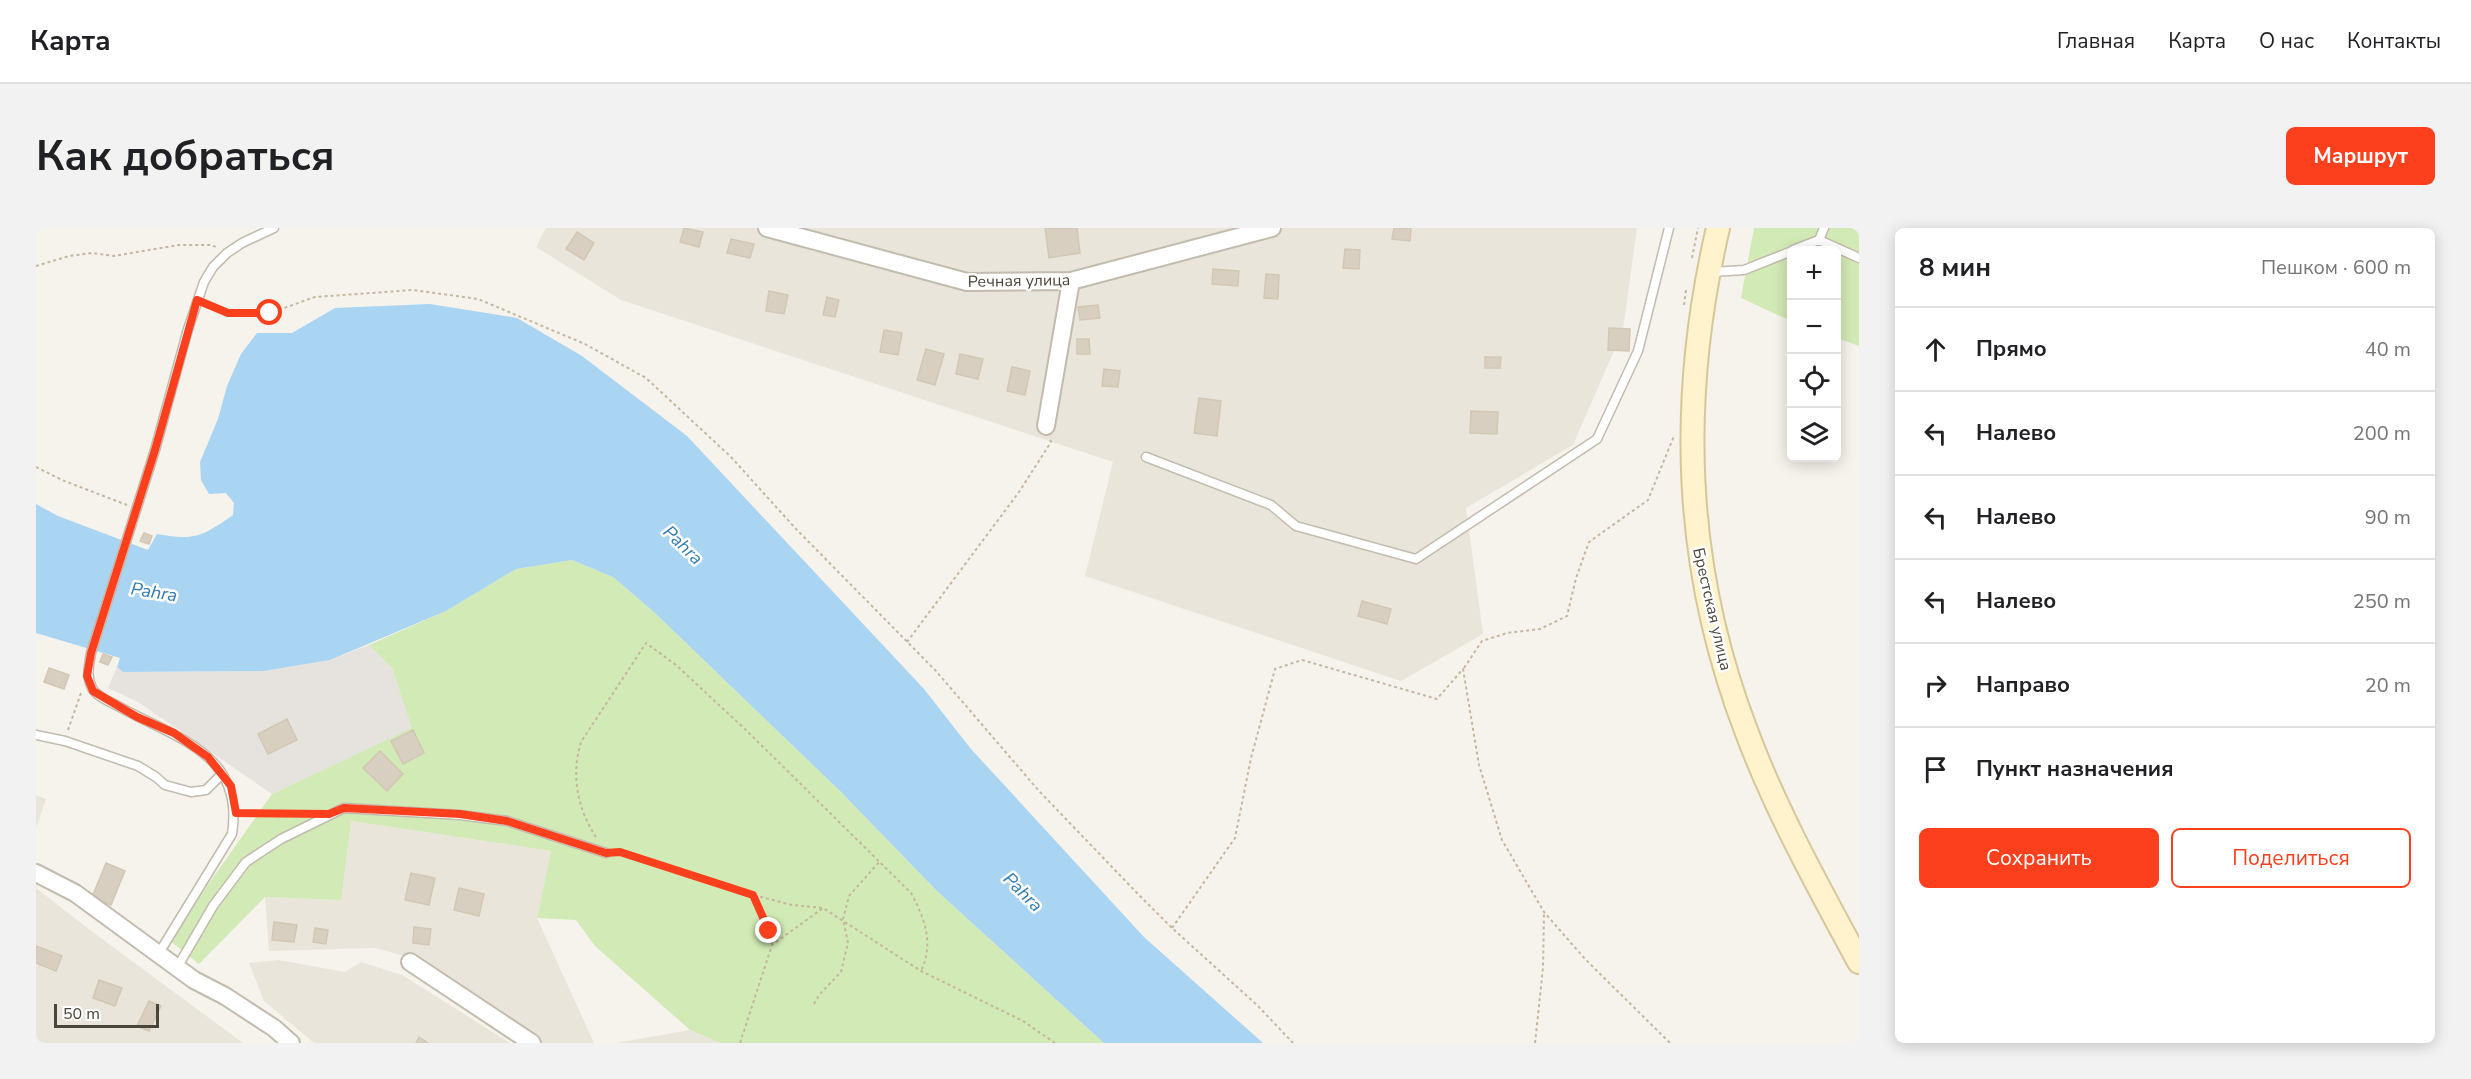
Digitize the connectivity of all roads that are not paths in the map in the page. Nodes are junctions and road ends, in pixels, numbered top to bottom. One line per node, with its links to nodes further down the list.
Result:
1 (274, 228): 16 (lane)
2 (767, 228): 12 (street, Речная улица)
3 (1272, 228): 12 (street, Речная улица)
4 (1669, 228): 14 (lane)
5 (1718, 228): 11 (main road, Брестская улица)
6 (1824, 228): 7 (lane)
7 (1819, 240): 8 (lane); 10 (lane)
8 (1804, 246)
9 (1787, 253): 11 (lane)
10 (1859, 258)
11 (1700, 268): 21 (main road, Брестская улица)
12 (1071, 281): 13 (street)
13 (1046, 426)
14 (1146, 457)
15 (36, 735): 16 (lane)
16 (222, 774): 19 (lane)
17 (606, 853): 22 (lane)
18 (36, 873): 19 (street)
19 (159, 953): 22 (street)
20 (410, 962): 24 (street)
21 (1859, 962)
22 (178, 966): 23 (street)
23 (291, 1043)
24 (532, 1043)

